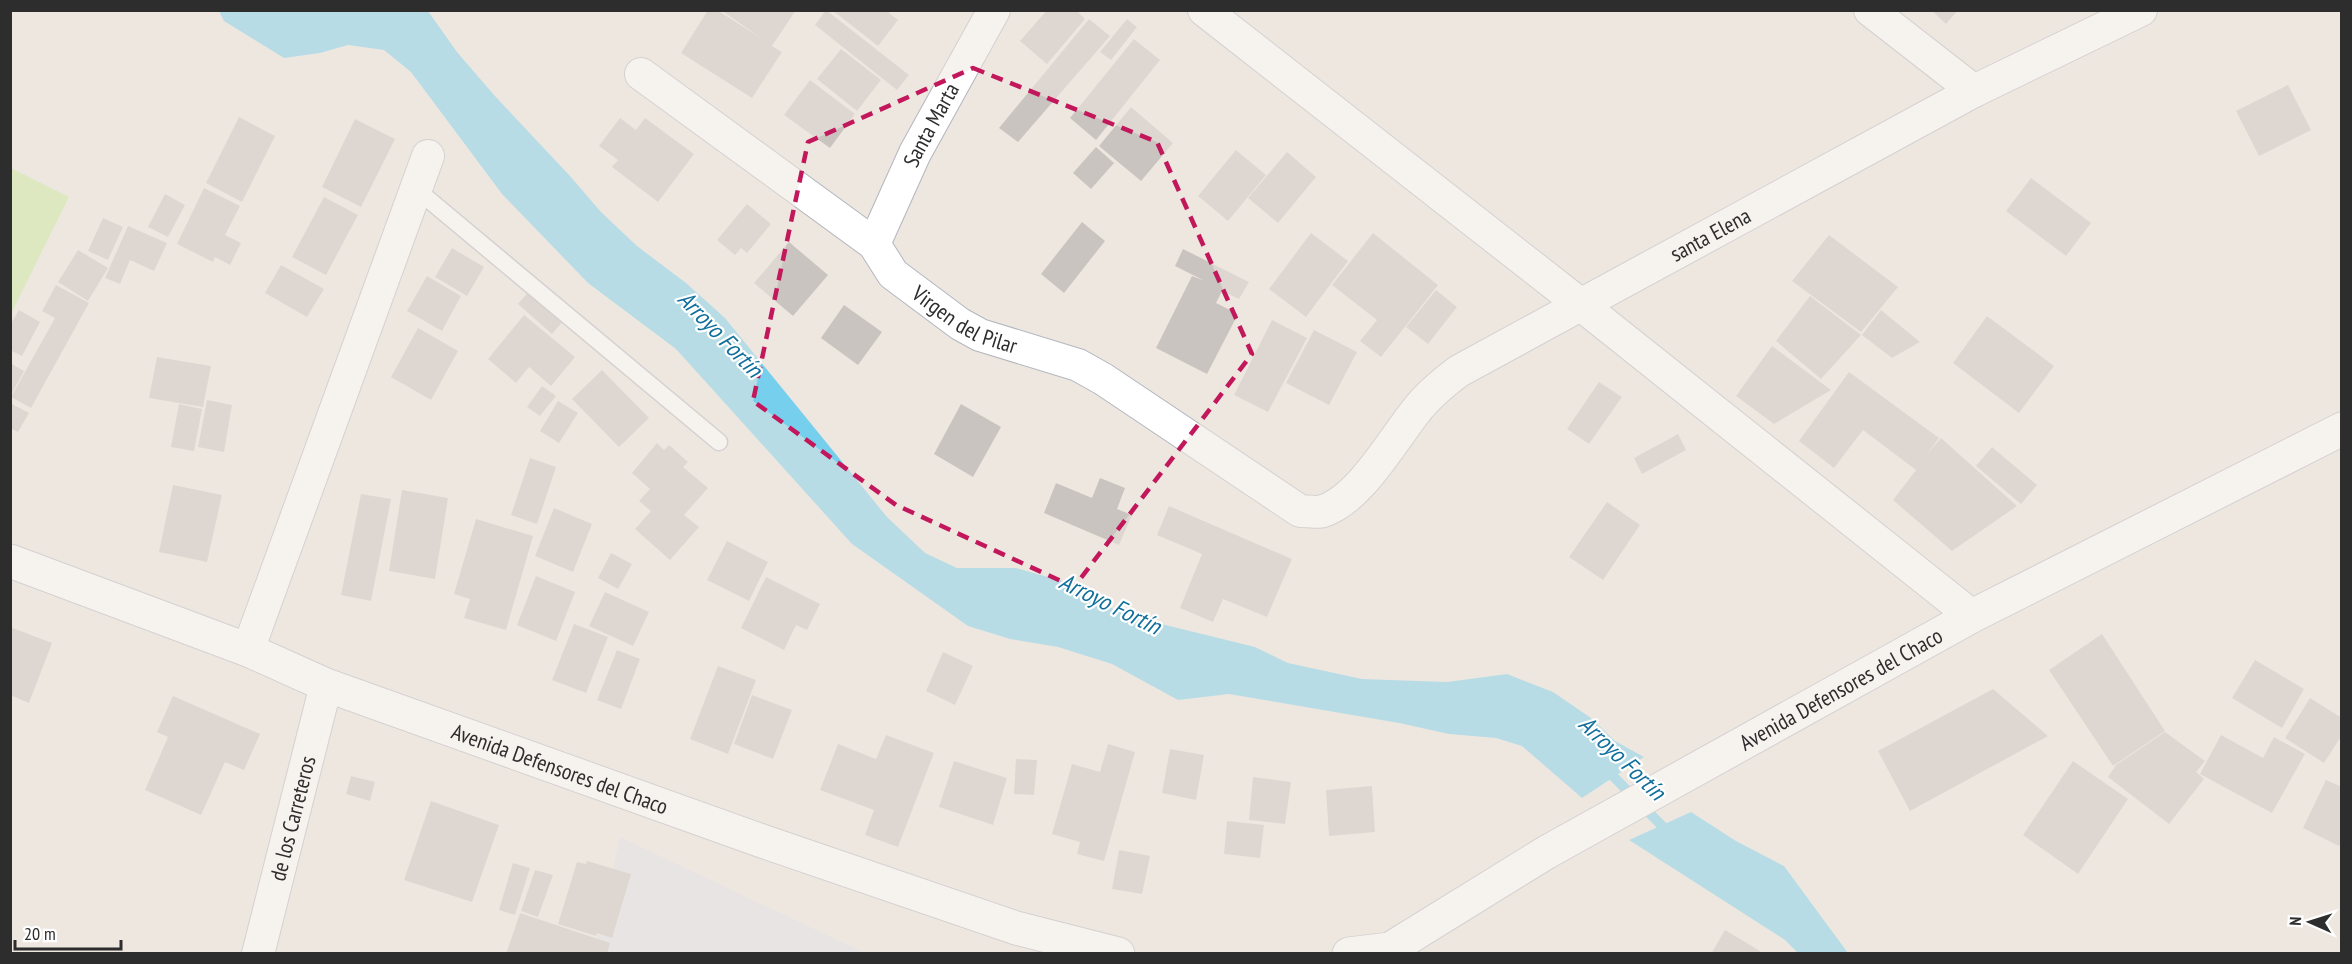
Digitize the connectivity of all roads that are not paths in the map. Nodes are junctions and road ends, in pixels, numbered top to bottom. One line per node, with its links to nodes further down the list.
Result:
1 (994, 10): 9 (street, Santa Marta)
2 (1204, 10): 10 (street)
3 (1870, 10): 6 (street)
4 (2142, 10): 6 (street, santa Elena)
5 (640, 74): 9 (street, Virgen del Pilar)
6 (1974, 91): 10 (street, santa Elena)
7 (428, 156): 8 (street)
8 (416, 189): 12 (lane); 16 (street)
9 (874, 244): 13 (street, Virgen del Pilar)
10 (1580, 304): 13 (street, santa Elena); 15 (street)
11 (2342, 429): 15 (main road, Avenida Defensores del Chaco)
12 (719, 442)
13 (1322, 512)
14 (10, 561): 16 (main road, Avenida Defensores del Chaco)
15 (1972, 616): 18 (main road, Avenida Defensores del Chaco)
16 (248, 650): 17 (main road, Avenida Defensores del Chaco)
17 (326, 685): 19 (street, de los Carreteros); 20 (main road, Avenida Defensores del Chaco)
18 (1393, 951): 21 (main road, Avenida Defensores del Chaco)
19 (258, 954)
20 (1118, 954)
21 (1349, 954)

